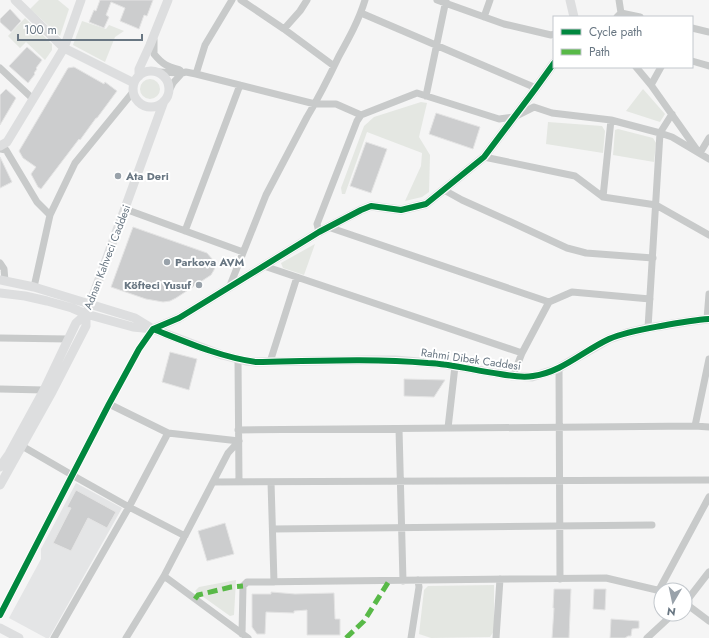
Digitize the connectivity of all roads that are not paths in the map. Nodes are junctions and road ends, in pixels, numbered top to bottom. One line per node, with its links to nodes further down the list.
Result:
1 (15, 0): 25 (street)
2 (81, 0): 25 (street)
3 (168, 0): 21 (street)
4 (232, 0): 35 (street)
5 (242, 0): 19 (street)
6 (307, 0): 19 (street)
7 (365, 0): 13 (street)
8 (437, 0): 12 (street)
9 (490, 0): 17 (street)
10 (570, 0): 15 (street)
11 (619, 0): 14 (street)
12 (446, 2): 17 (street); 24 (street)
13 (361, 13): 24 (street); 28 (street)
14 (619, 15): 16 (street)
15 (574, 16)
16 (630, 16)
17 (484, 17): 22 (street)
18 (693, 28): 20 (street)
19 (284, 29): 28 (street)
20 (709, 32)
21 (155, 34): 23 (street); 34 (street)
22 (553, 34)
23 (150, 45): 33 (street); 36 (street)
24 (436, 46): 39 (street); 41 (street)
25 (64, 48): 36 (street); 42 (street)
26 (693, 61): 29 (street)
27 (553, 64): 39 (street)
28 (334, 66): 44 (street)
29 (709, 66)
30 (0, 68): 42 (street)
31 (637, 68): 38 (street)
32 (660, 68): 38 (street)
33 (155, 72): 34 (street); 36 (street); 40 (street)
34 (184, 72): 35 (street); 40 (street)
35 (196, 74): 37 (street)
36 (135, 83): 45 (street); 61 (street)
37 (240, 85): 44 (street); 63 (street)
38 (651, 85): 46 (street)
39 (536, 88): 48 (street)
40 (168, 91): 43 (street)
41 (426, 96): 47 (street); 48 (street)
42 (33, 99): 53 (street)
43 (164, 101): 45 (street); 50 (street, Adnan Kahveci Caddesi)
44 (315, 104): 47 (street); 66 (street)
45 (148, 106): 50 (street)
46 (672, 114): 51 (street); 54 (street)
47 (361, 115): 64 (street)
48 (514, 117): 49 (street); 55 (street)
49 (611, 120): 51 (street); 58 (street)
50 (155, 125): 60 (street, Adnan Kahveci Caddesi)
51 (660, 133): 54 (street); 59 (street)
52 (709, 138): 54 (street)
53 (0, 148): 61 (street)
54 (700, 153): 56 (street)
55 (484, 157): 57 (street); 58 (street)
56 (709, 159)
57 (444, 190): 62 (street); 67 (street)
58 (603, 197): 59 (street)
59 (656, 205): 65 (street); 67 (street)
60 (125, 209): 63 (street); 78 (street, Adnan Kahveci Caddesi)
61 (50, 215): 72 (street)
62 (328, 227): 64 (street); 77 (street)
63 (185, 231): 66 (street)
64 (319, 232): 69 (street)
65 (709, 235)
66 (243, 252): 73 (street)
67 (653, 258): 76 (street)
68 (0, 263): 71 (street)
69 (264, 266): 70 (street); 73 (street)
70 (297, 277): 85 (street); 88 (street)
71 (3, 280): 72 (street, Rahmi Dibek Caddesi)
72 (34, 287): 78 (street, Rahmi Dibek Caddesi)
73 (228, 288): 82 (street)
74 (0, 293): 79 (street, Rahmi Dibek Caddesi)
75 (709, 294): 80 (street)
76 (650, 299): 77 (street); 81 (street)
77 (549, 302): 85 (street)
78 (90, 304): 79 (street, Adnan Kahveci Caddesi); 82 (street, Rahmi Dibek Caddesi)
79 (86, 314): 82 (street, Rahmi Dibek Caddesi); 84 (street, Adnan Kahveci Caddesi); 103 (street)
80 (708, 319): 81 (street, Rahmi Dibek Caddesi)
81 (648, 328): 90 (street, Rahmi Dibek Caddesi)
82 (152, 329): 86 (street, Rahmi Dibek Caddesi); 94 (street)
83 (0, 338): 84 (street)
84 (68, 339): 93 (street, Adnan Kahveci Caddesi)
85 (522, 353): 91 (street)
86 (238, 359): 88 (street, Rahmi Dibek Caddesi); 100 (street)
87 (709, 359): 95 (street)
88 (270, 362): 89 (street, Rahmi Dibek Caddesi)
89 (455, 366): 91 (street, Rahmi Dibek Caddesi); 98 (street)
90 (559, 368): 91 (street, Rahmi Dibek Caddesi); 96 (street)
91 (513, 376)
92 (0, 389): 93 (street)
93 (44, 390): 104 (street, Adnan Kahveci Caddesi)
94 (109, 404): 101 (street); 105 (street)
95 (696, 426): 96 (street); 97 (street)
96 (559, 427): 98 (street); 106 (street)
97 (709, 427)
98 (448, 428): 99 (street)
99 (399, 429): 100 (street); 108 (street)
100 (238, 430): 102 (street)
101 (168, 433): 102 (street); 114 (street)
102 (239, 441): 109 (street); 110 (street)
103 (22, 446): 105 (street); 112 (street)
104 (0, 467)
105 (72, 475): 114 (street); 131 (street)
106 (560, 480): 107 (street); 108 (street); 116 (street)
107 (709, 480)
108 (401, 481): 111 (street); 117 (street)
109 (213, 482): 110 (street); 119 (street)
110 (239, 482): 111 (street)
111 (271, 482): 118 (street)
112 (0, 485)
113 (709, 497): 127 (street)
114 (129, 507): 119 (street); 138 (street)
115 (652, 524): 116 (street)
116 (560, 526): 117 (street); 123 (street)
117 (402, 527): 118 (street); 124 (street)
118 (273, 529): 126 (street)
119 (185, 536): 121 (street)
120 (709, 572): 129 (street)
121 (164, 576): 135 (street); 136 (street)
122 (500, 579): 123 (street); 125 (street); 140 (street)
123 (560, 579): 128 (street)
124 (403, 580): 125 (street); 126 (street)
125 (418, 580): 139 (street)
126 (274, 582): 135 (street)
127 (665, 582)
128 (653, 589)
129 (693, 593)
130 (693, 609): 132 (street)
131 (0, 615)
132 (709, 621)
133 (664, 622): 141 (street)
134 (0, 628): 137 (street)
135 (245, 636)
136 (129, 637)
137 (19, 638)
138 (54, 638)
139 (411, 638)
140 (496, 638)
141 (647, 638)

